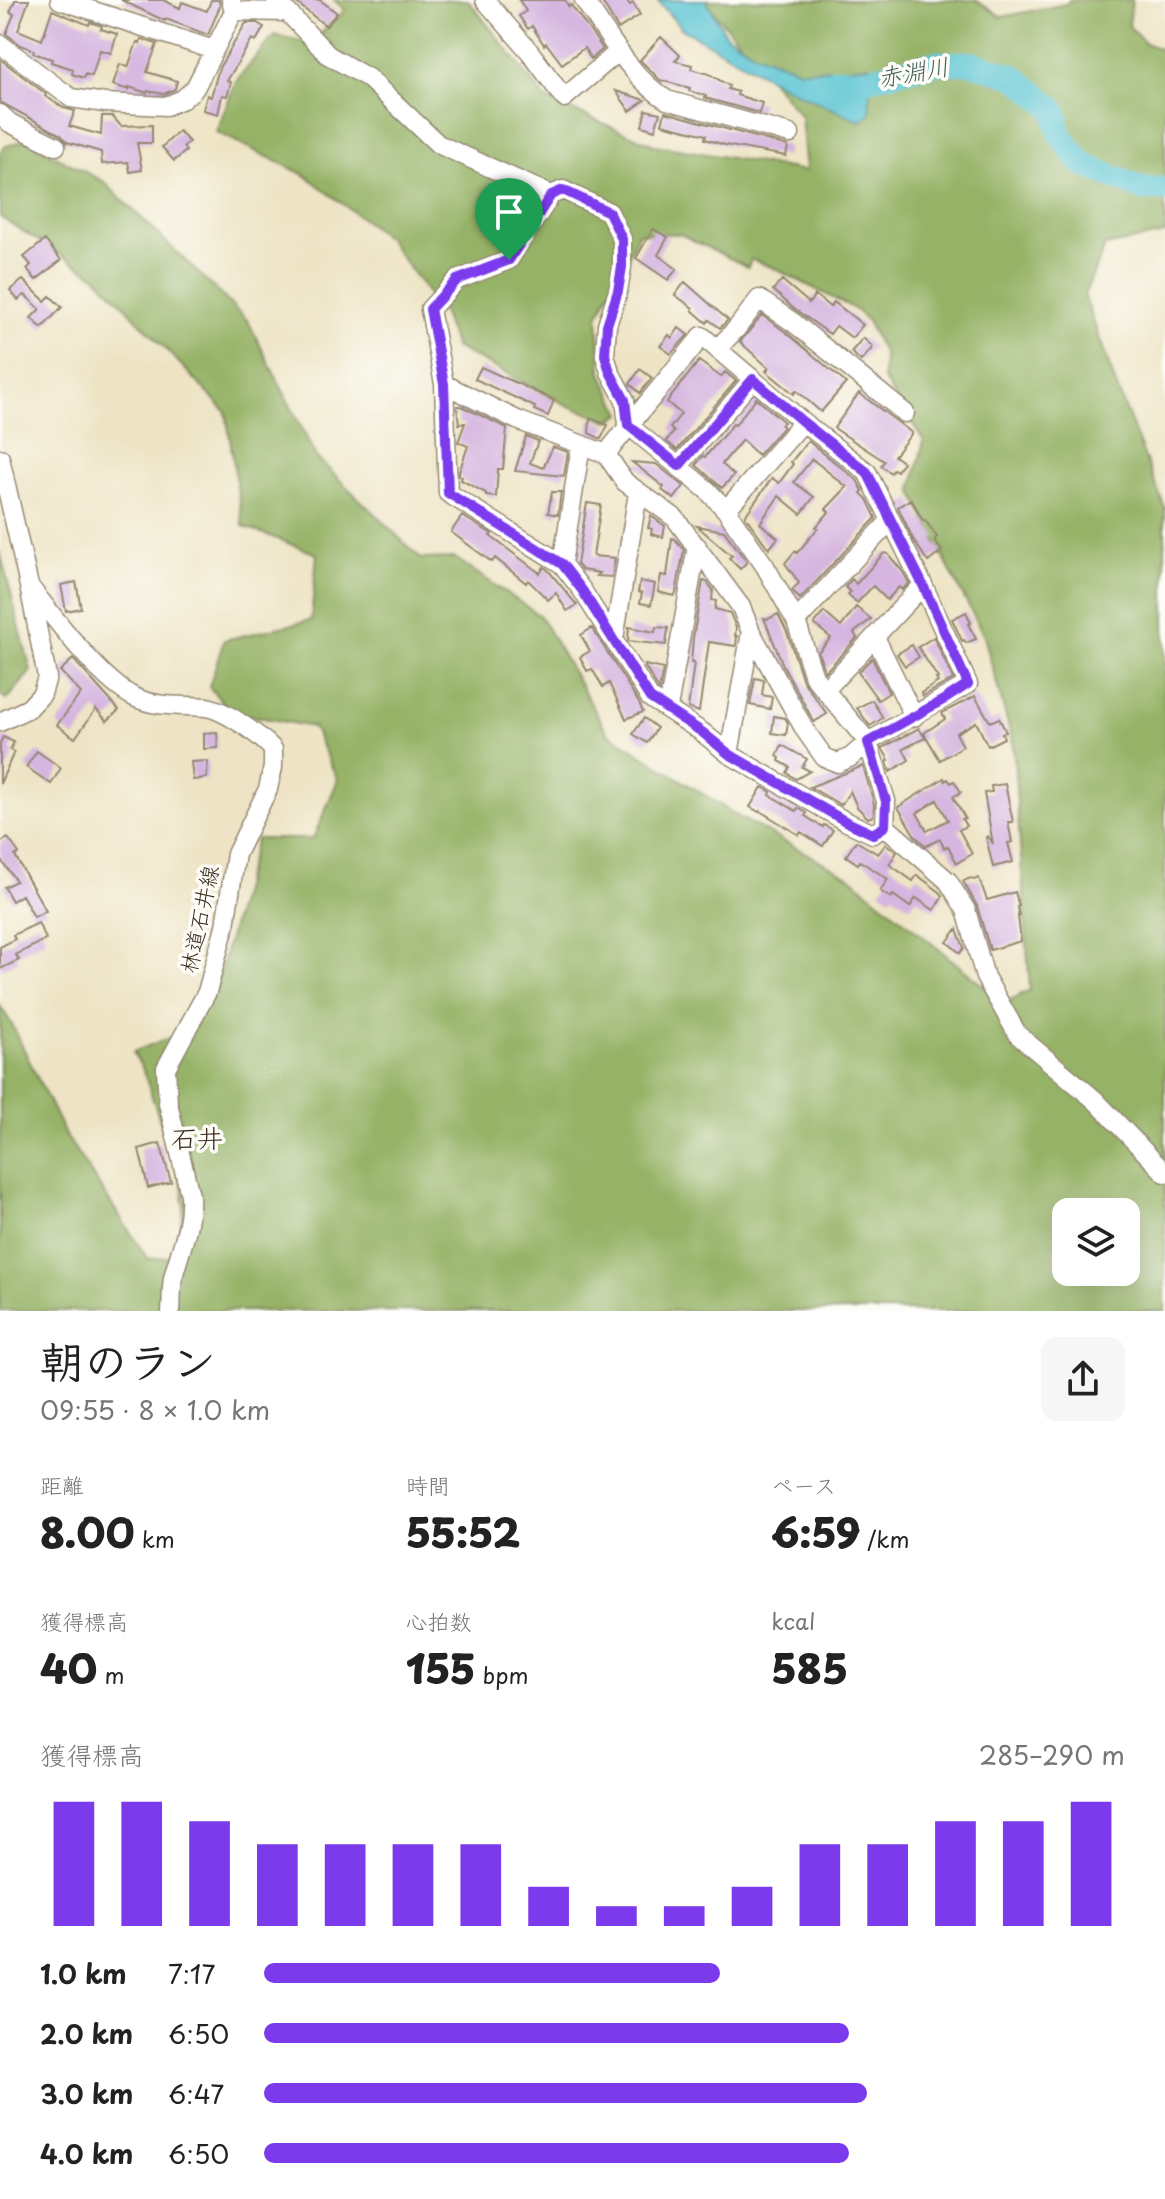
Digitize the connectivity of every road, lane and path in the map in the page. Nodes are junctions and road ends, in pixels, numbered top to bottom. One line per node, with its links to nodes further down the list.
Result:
1 (60, 0): 7 (street)
2 (485, 0): 8 (street)
3 (584, 0): 8 (street)
4 (232, 6): 5 (street); 7 (street)
5 (280, 6): 12 (street)
6 (0, 44): 7 (street)
7 (214, 50)
8 (619, 51): 10 (street)
9 (0, 114): 11 (street)
10 (790, 134)
11 (56, 146)
12 (551, 195): 15 (street); 18 (street)
13 (717, 349): 14 (street); 16 (street); 18 (street)
14 (753, 379): 17 (street); 22 (street)
15 (444, 384): 19 (street); 27 (street)
16 (905, 413)
17 (803, 422): 24 (street); 25 (street)
18 (628, 425): 20 (street); 22 (street)
19 (581, 445): 20 (street); 27 (street)
20 (606, 454): 23 (street)
21 (0, 458): 29 (street)
22 (679, 466): 24 (street)
23 (638, 493): 26 (street); 33 (street)
24 (726, 510): 30 (street)
25 (891, 520): 28 (street); 30 (street)
26 (697, 546): 31 (street); 35 (street)
27 (562, 564): 33 (street)
28 (923, 585): 32 (street); 36 (street)
29 (29, 586): 37 (street); 42 (street, 林道石井線)
30 (796, 621): 34 (street)
31 (751, 632): 38 (street); 39 (street)
32 (875, 637): 34 (street); 36 (street)
33 (614, 639): 35 (street)
34 (825, 690): 38 (street)
35 (668, 708): 39 (street)
36 (914, 717): 38 (street)
37 (0, 722)
38 (868, 742): 40 (street)
39 (729, 754): 40 (street)
40 (885, 826): 41 (street)
41 (1165, 1173)
42 (171, 1311)

